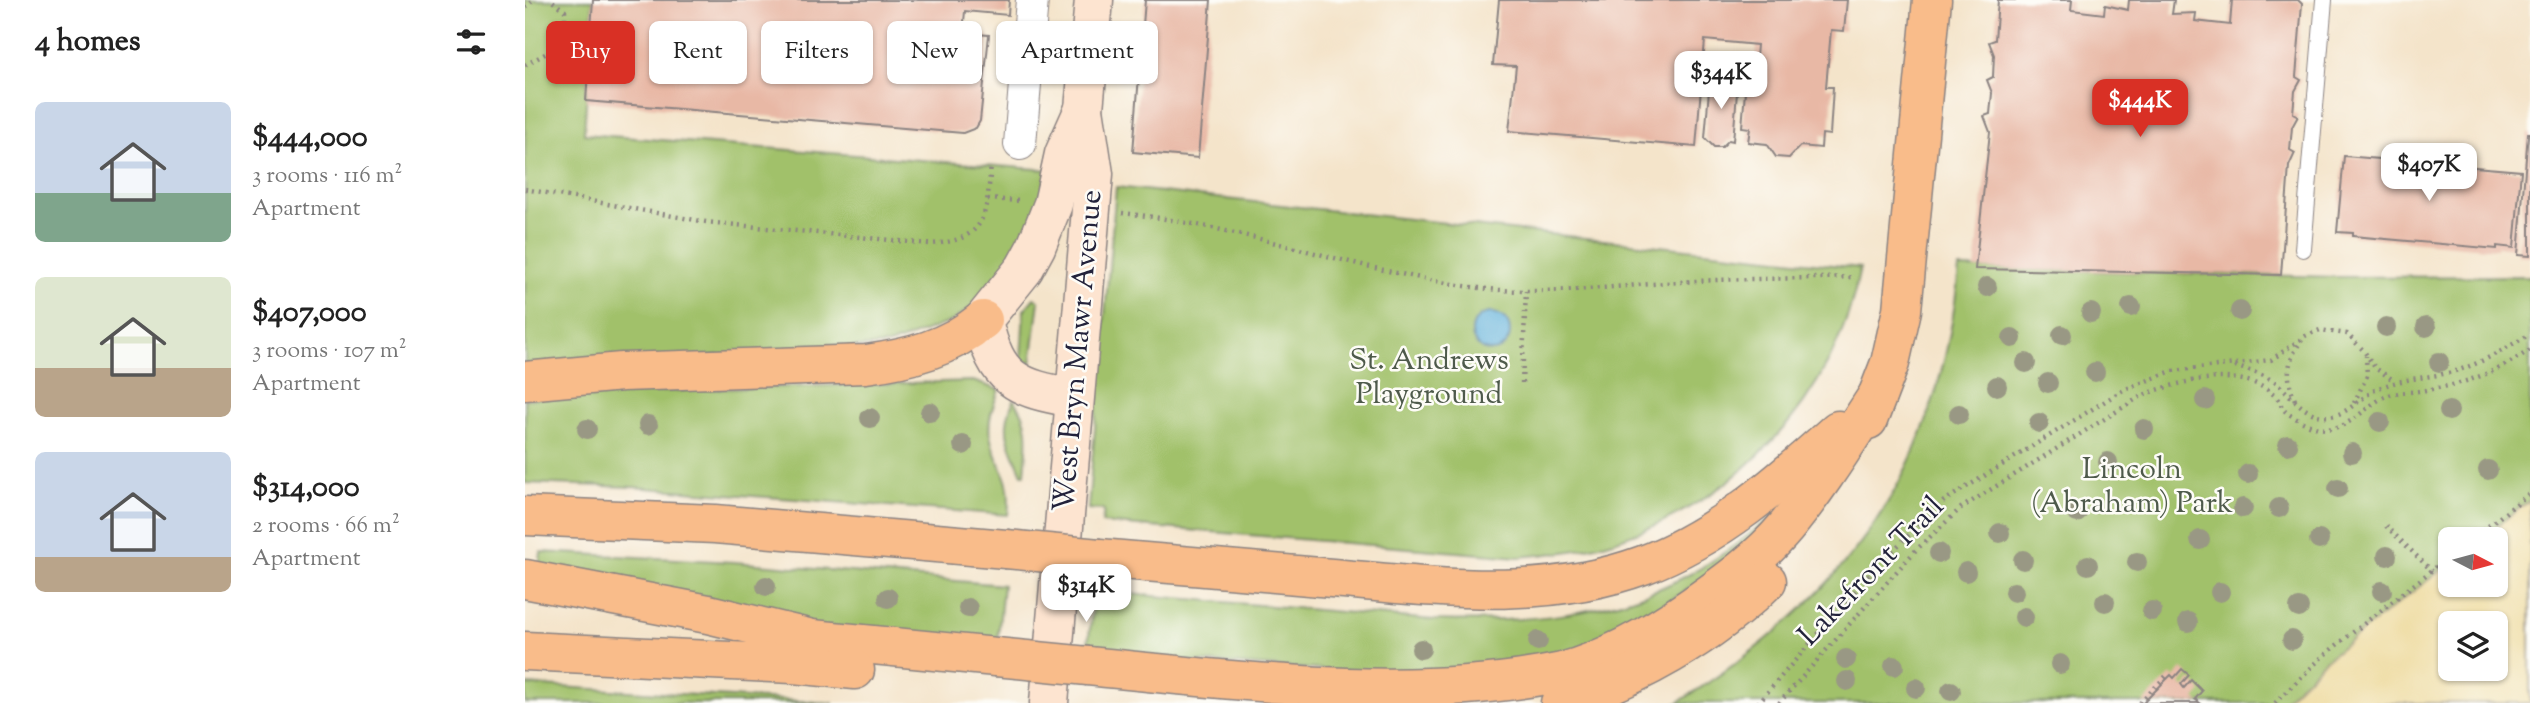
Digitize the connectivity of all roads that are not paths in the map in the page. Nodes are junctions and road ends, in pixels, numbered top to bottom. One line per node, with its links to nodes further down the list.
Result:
1 (1032, 0): 6 (street)
2 (1094, 0): 5 (main road, West Bryn Mawr Avenue)
3 (1932, 0): 10 (highway)
4 (2323, 0): 7 (lane)
5 (1084, 109): 8 (main road); 11 (main road, West Bryn Mawr Avenue)
6 (1020, 144)
7 (2303, 249)
8 (983, 320): 9 (highway); 11 (main road)
9 (525, 381)
10 (1877, 396): 12 (highway, bridge); 16 (highway); 19 (highway)
11 (1074, 398): 17 (main road, West Bryn Mawr Avenue)
12 (525, 516)
13 (525, 579): 15 (highway)
14 (525, 651): 15 (highway)
15 (995, 670): 16 (highway)
16 (1087, 679): 18 (highway)
17 (1049, 703)
18 (1218, 703)
19 (1560, 703)

